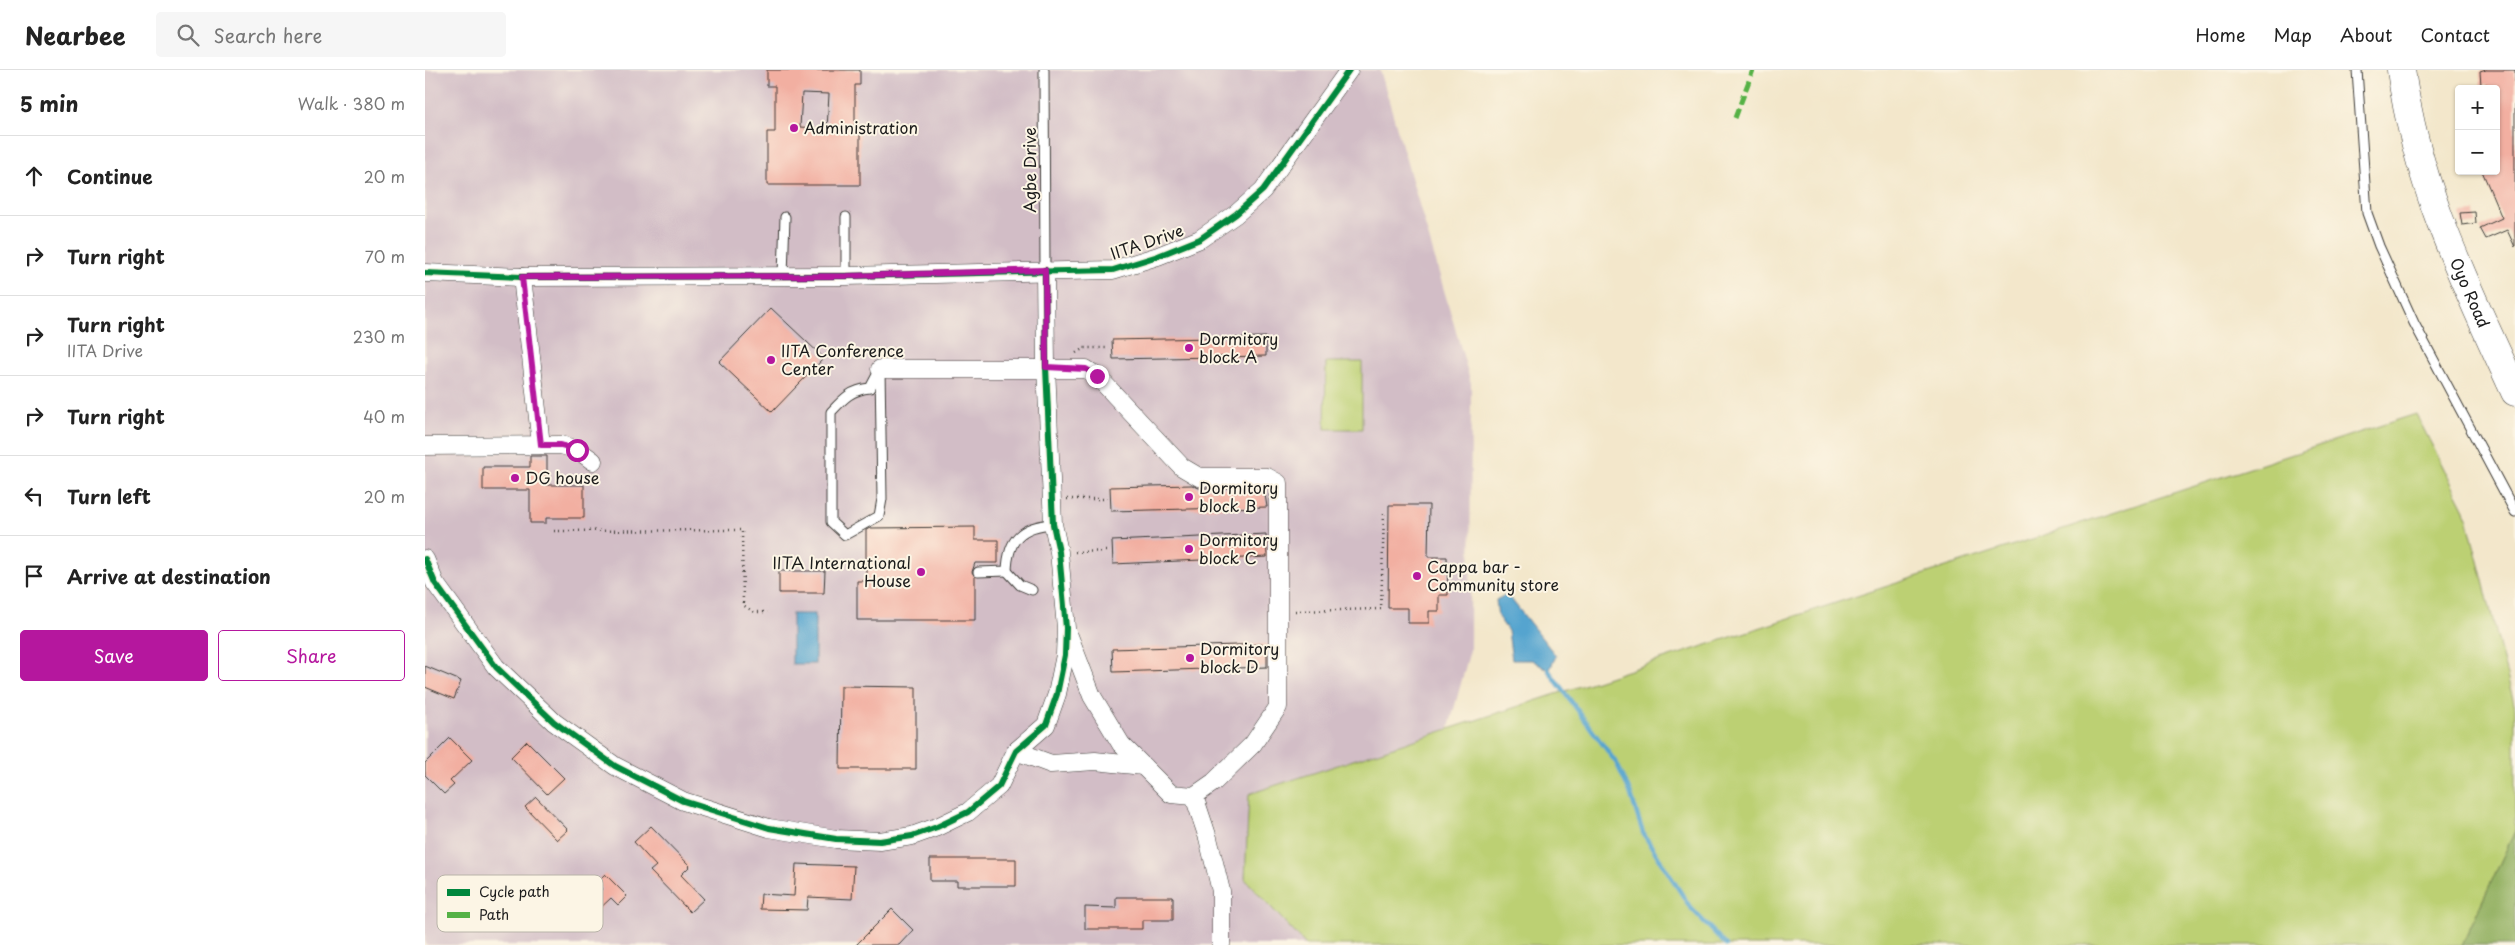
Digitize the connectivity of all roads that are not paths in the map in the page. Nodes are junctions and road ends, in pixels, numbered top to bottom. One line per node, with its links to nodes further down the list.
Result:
1 (1044, 70): 9 (lane, Agbe Drive)
2 (1349, 70): 9 (street, IITA Drive)
3 (2357, 70): 20 (lane)
4 (2401, 70): 6 (highway, Oyo Road)
5 (2418, 70): 6 (highway, Oyo Road)
6 (2429, 190): 16 (highway, Oyo Road)
7 (785, 217): 11 (lane)
8 (846, 217): 12 (lane)
9 (1045, 270): 12 (street, IITA Drive); 14 (street)
10 (425, 273): 13 (street, IITA Drive)
11 (783, 275): 12 (street, IITA Drive); 13 (street, IITA Drive)
12 (846, 276)
13 (522, 277): 17 (street)
14 (1046, 367): 15 (street); 21 (street); 29 (street)
15 (881, 369): 15 (lane)
16 (2515, 392)
17 (541, 445): 18 (street); 19 (street)
18 (425, 446)
19 (593, 461)
20 (2515, 512)
21 (1053, 524): 23 (lane); 26 (street)
22 (425, 559): 27 (street)
23 (1007, 571): 24 (lane); 25 (lane)
24 (978, 572)
25 (1032, 590)
26 (1066, 628): 27 (street); 28 (street)
27 (1017, 751): 28 (street)
28 (1143, 766): 29 (street)
29 (1194, 796): 30 (street)
30 (1221, 945)

